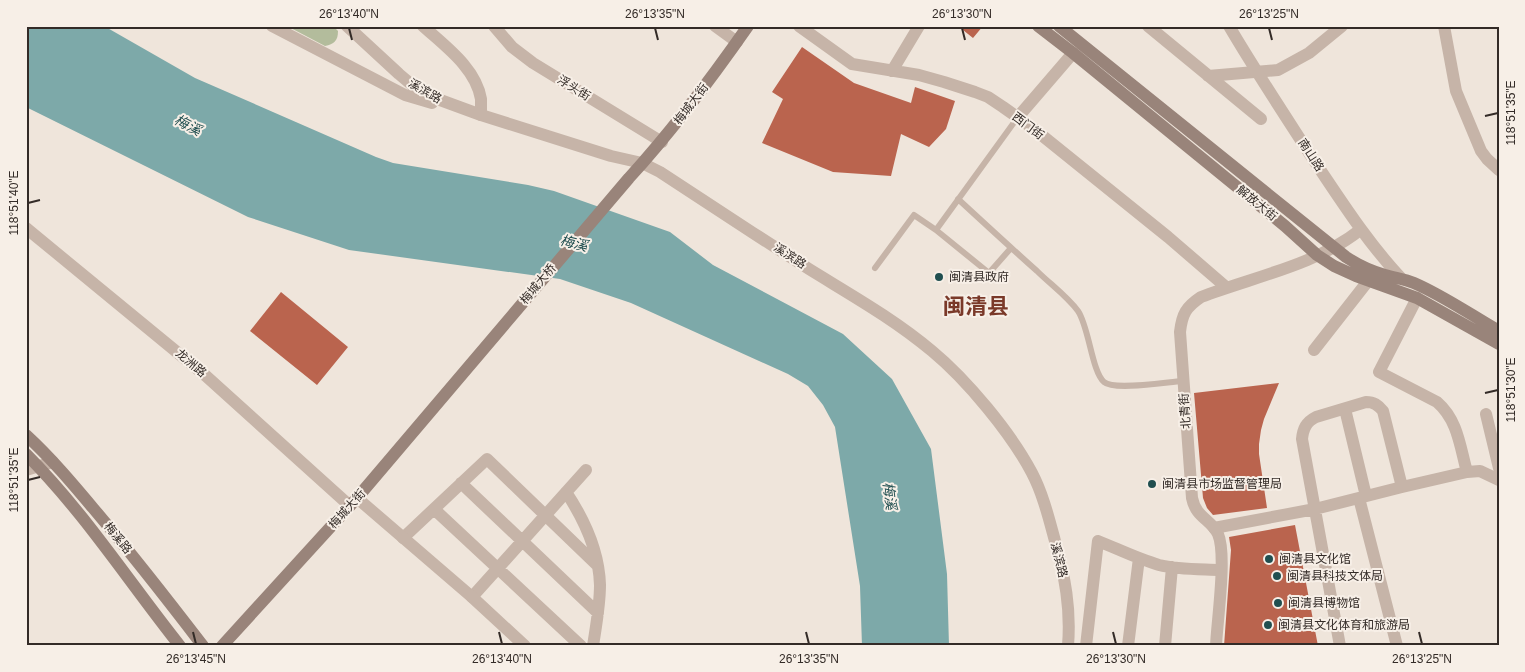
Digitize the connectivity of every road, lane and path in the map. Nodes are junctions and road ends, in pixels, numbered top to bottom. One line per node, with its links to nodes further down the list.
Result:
1 (272, 26): 20 (street)
2 (347, 26): 20 (street, 溪滨路)
3 (423, 26): 21 (street)
4 (494, 26): 24 (street, 浮头街)
5 (715, 26): 15 (street)
6 (748, 26): 15 (main road, 梅城大街)
7 (799, 26): 17 (street, 西门街)
8 (919, 26): 17 (street)
9 (1038, 26): 16 (main road, 解放大街)
10 (1059, 26): 33 (main road, 解放大街)
11 (1148, 26): 19 (street)
12 (1229, 26): 18 (street, 南山路)
13 (1342, 26): 18 (street)
14 (1444, 26): 26 (street)
15 (737, 42): 24 (main road, 梅城大街)
16 (1073, 53): 22 (street); 34 (main road, 解放大街)
17 (892, 71): 22 (street, 西门街)
18 (1256, 71): 19 (street); 31 (street, 南山路)
19 (1208, 76): 23 (street)
20 (462, 109): 21 (street, 溪滨路)
21 (481, 115): 25 (street, 溪滨路)
22 (1018, 117): 28 (lane); 38 (street, 西门街)
23 (1261, 119)
24 (662, 142): 25 (main road, 梅城大街)
25 (642, 163): 27 (main road, 梅城大街); 79 (street, 溪滨路)
26 (1499, 170)
27 (629, 178): 43 (main road, 梅城大桥)
28 (958, 199): 30 (lane); 32 (lane)
29 (26, 228): 59 (street, 龙洲路)
30 (936, 230): 32 (lane); 35 (lane)
31 (1360, 230): 33 (street, 北青街); 36 (street, 南山路)
32 (1011, 248): 44 (lane)
33 (1334, 248): 34 (street, 北青街); 36 (main road, 解放大街)
34 (1317, 255): 37 (main road, 解放大街); 38 (street, 北青街)
35 (875, 268)
36 (1401, 278): 40 (main road, 解放大街)
37 (1368, 281): 39 (main road, 解放大街); 42 (street)
38 (1226, 287): 44 (street, 北青街)
39 (1417, 298): 41 (main road, 解放大街); 53 (street)
40 (1499, 331)
41 (1499, 344)
42 (1314, 350)
43 (467, 368): 59 (main road, 梅城大街)
44 (1182, 381): 63 (street, 北青街)
45 (1345, 409): 56 (street); 58 (street); 61 (street)
46 (1486, 414): 51 (street)
47 (26, 435): 49 (main road, 梅溪路)
48 (26, 454): 50 (main road, 梅溪路)
49 (53, 462): 50 (street); 74 (main road, 梅溪路)
50 (32, 468): 73 (main road, 梅溪路)
51 (1499, 468)
52 (586, 470): 57 (street)
53 (1467, 472): 54 (street); 56 (street)
54 (1499, 480)
55 (461, 483): 60 (street); 62 (street); 65 (street)
56 (1402, 486): 58 (street)
57 (566, 492): 62 (street); 67 (street)
58 (1362, 497): 61 (street); 85 (street)
59 (353, 502): 64 (street, 龙洲路); 75 (main road, 梅城大街)
60 (434, 509): 64 (street); 69 (street)
61 (1315, 509): 63 (street); 84 (street)
62 (545, 515): 65 (street); 67 (street)
63 (1214, 528): 70 (street)
64 (403, 538): 71 (street, 龙洲路)
65 (522, 540): 69 (street); 72 (street)
66 (1139, 558): 68 (street); 80 (street); 81 (street)
67 (598, 566): 72 (street)
68 (1172, 567): 70 (street); 82 (street)
69 (497, 568): 71 (street); 77 (street)
70 (1221, 570): 83 (street)
71 (472, 597): 76 (street, 龙洲路)
72 (598, 613): 78 (street)
73 (180, 646)
74 (203, 646)
75 (222, 646)
76 (526, 646)
77 (581, 646)
78 (592, 646)
79 (1068, 646)
80 (1086, 646)
81 (1128, 646)
82 (1165, 646)
83 (1216, 646)
84 (1340, 646)
85 (1397, 646)

